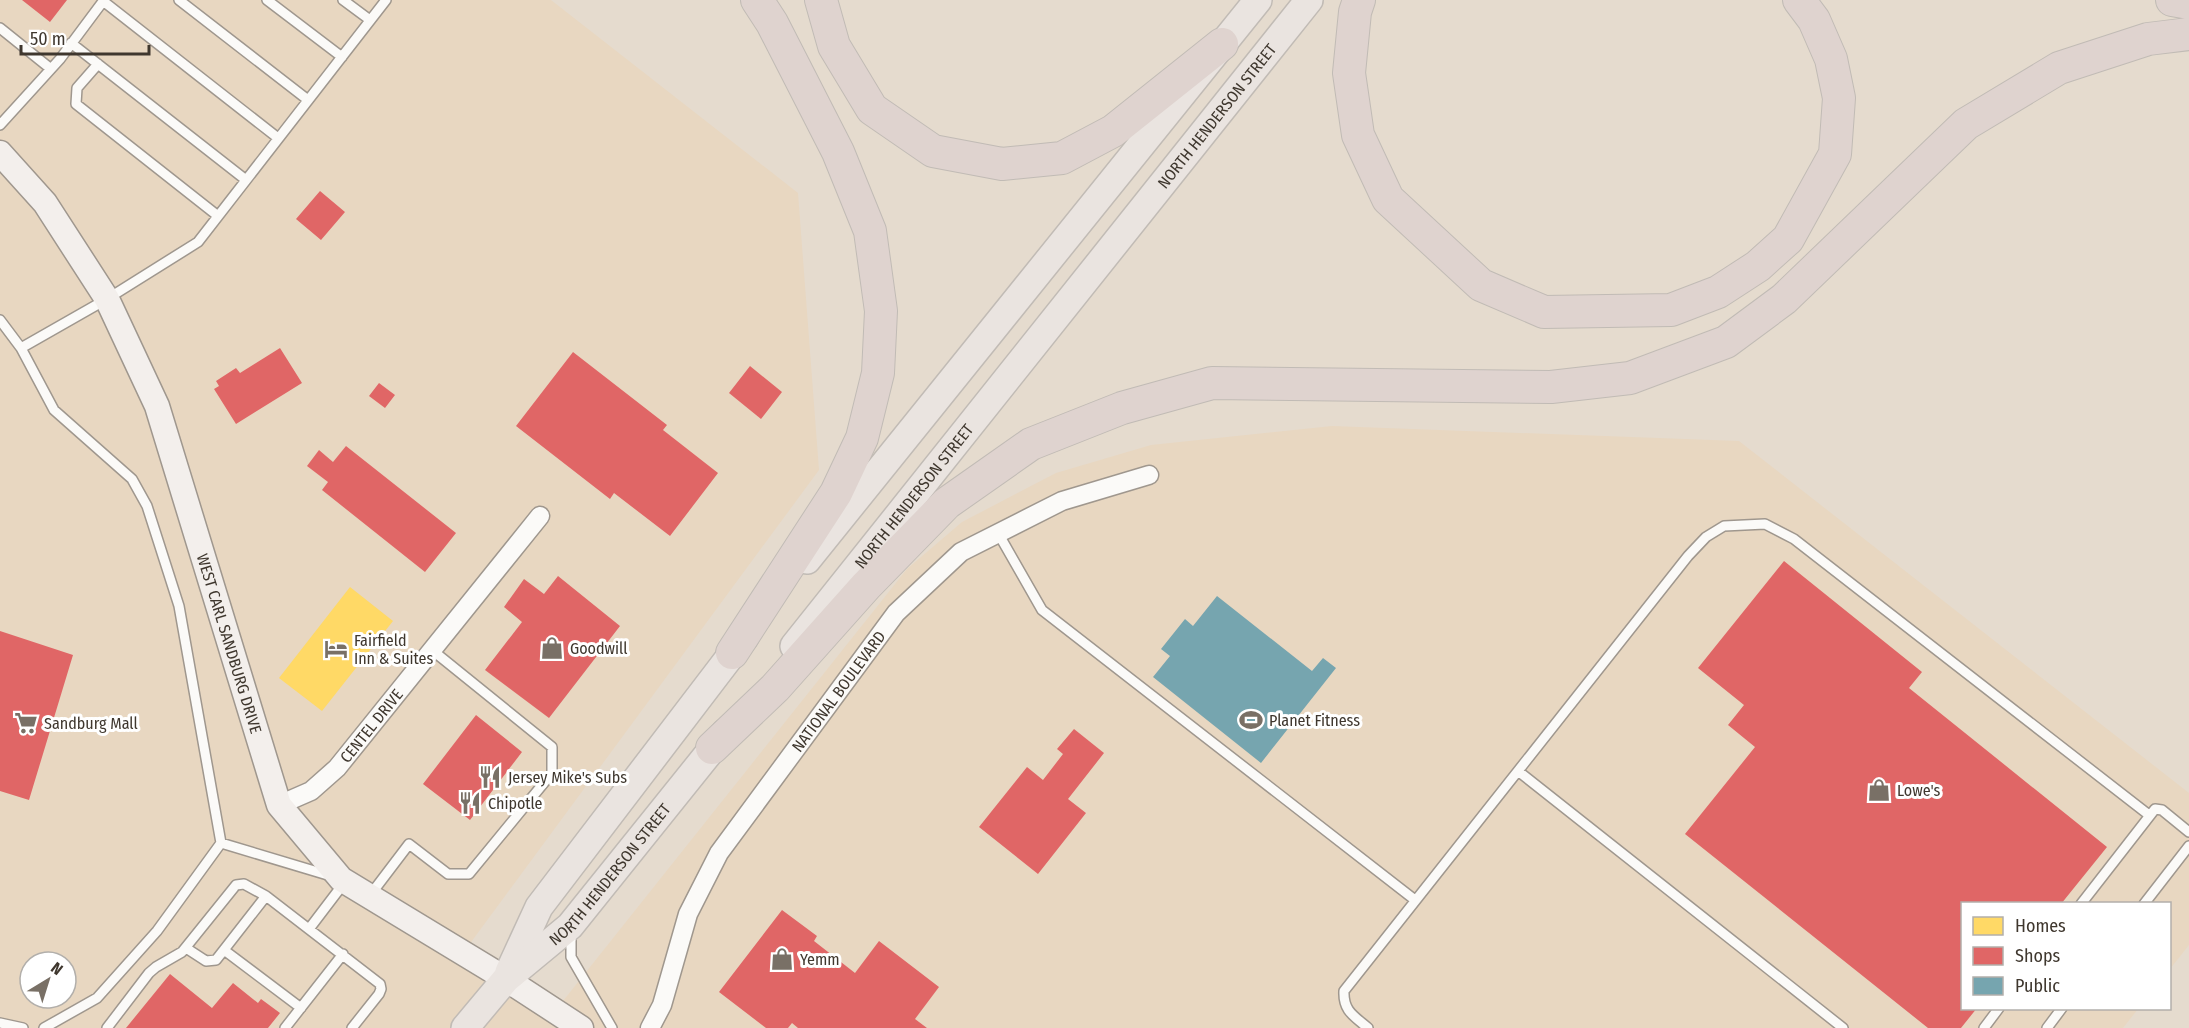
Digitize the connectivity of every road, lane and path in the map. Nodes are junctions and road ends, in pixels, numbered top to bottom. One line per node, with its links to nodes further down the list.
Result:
1 (103, 0): 17 (lane); 24 (lane)
2 (179, 0): 22 (lane)
3 (267, 0): 19 (lane)
4 (343, 0): 14 (lane)
5 (386, 0): 14 (lane)
6 (757, 0): 35 (highway)
7 (821, 0): 18 (highway)
8 (1258, 0): 18 (main road, NORTH HENDERSON STREET)
9 (1309, 0): 36 (main road, NORTH HENDERSON STREET)
10 (1359, 0): 11 (highway)
11 (1799, 0)
12 (2172, 0): 13 (highway)
13 (2189, 3)
14 (370, 20): 19 (lane)
15 (0, 28): 21 (lane)
16 (2189, 34): 36 (highway)
17 (71, 43): 20 (lane); 21 (lane)
18 (1222, 44): 35 (main road, NORTH HENDERSON STREET)
19 (342, 57): 22 (lane)
20 (98, 64): 26 (lane); 27 (lane)
21 (51, 69): 23 (lane)
22 (308, 100): 24 (lane)
23 (0, 125)
24 (278, 138): 26 (lane)
25 (0, 153): 28 (street, WEST CARL SANDBURG DRIVE)
26 (246, 180): 27 (lane)
27 (218, 216): 28 (lane)
28 (107, 299): 30 (lane); 38 (street, WEST CARL SANDBURG DRIVE)
29 (0, 320): 30 (lane)
30 (21, 348): 41 (lane)
31 (1149, 476): 33 (street, NATIONAL BOULEVARD)
32 (540, 516): 34 (street, CENTEL DRIVE)
33 (998, 533): 46 (lane); 67 (street, NATIONAL BOULEVARD)
34 (432, 651): 38 (street, CENTEL DRIVE); 45 (lane)
35 (732, 652): 54 (main road, NORTH HENDERSON STREET)
36 (712, 748): 49 (main road, NORTH HENDERSON STREET)
37 (1518, 771): 39 (lane); 46 (lane); 69 (lane)
38 (279, 805): 43 (street, WEST CARL SANDBURG DRIVE)
39 (2149, 815): 40 (lane); 47 (lane)
40 (2189, 832)
41 (221, 843): 43 (lane); 60 (lane)
42 (2189, 846): 48 (lane)
43 (343, 880): 45 (street, WEST CARL SANDBURG DRIVE); 50 (lane)
44 (266, 896): 50 (lane); 51 (lane); 52 (lane)
45 (369, 896): 54 (street, WEST CARL SANDBURG DRIVE)
46 (1415, 900): 68 (lane)
47 (2081, 902)
48 (2145, 902)
49 (570, 926): 54 (main road, NORTH HENDERSON STREET); 66 (lane)
50 (309, 929): 53 (lane)
51 (186, 948): 52 (lane); 61 (lane)
52 (224, 950): 55 (lane)
53 (344, 954): 55 (lane); 63 (lane)
54 (506, 979): 64 (main road, NORTH HENDERSON STREET); 65 (street, WEST CARL SANDBURG DRIVE)
55 (301, 1008): 62 (lane)
56 (1998, 1010): 70 (lane)
57 (2060, 1010): 71 (lane)
58 (0, 1023): 59 (lane)
59 (23, 1028)
60 (44, 1028)
61 (107, 1028)
62 (285, 1028)
63 (351, 1028)
64 (465, 1028)
65 (580, 1028)
66 (612, 1028)
67 (650, 1028)
68 (1368, 1028)
69 (1843, 1028)
70 (1984, 1028)
71 (2047, 1028)

